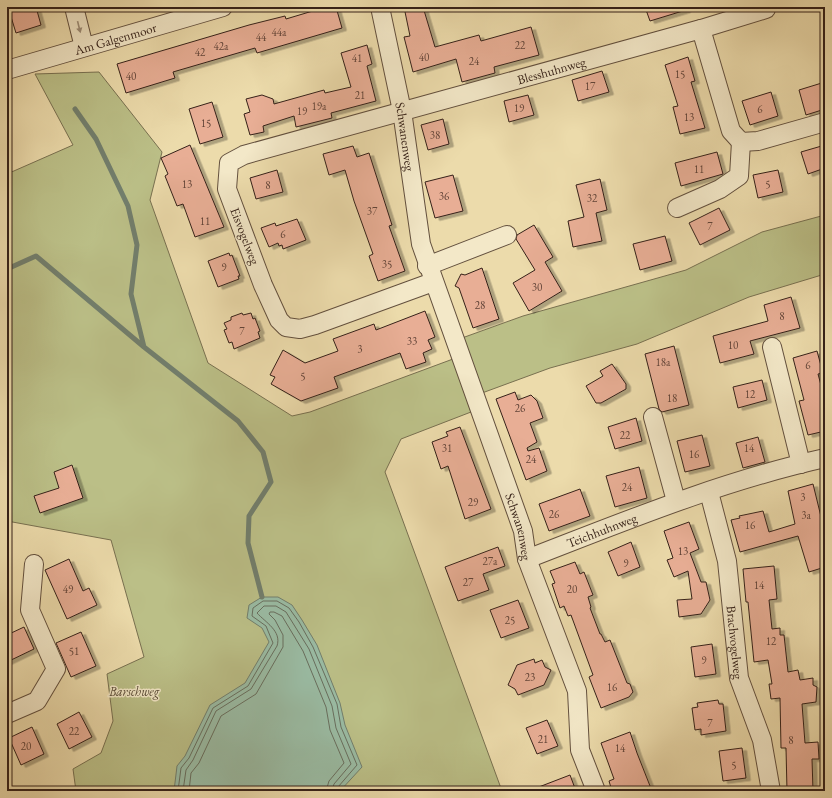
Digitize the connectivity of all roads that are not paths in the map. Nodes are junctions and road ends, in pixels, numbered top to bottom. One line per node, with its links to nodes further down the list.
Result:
1 (74, 7): 6 (street, one-way to 6)
2 (223, 7): 6 (street, Am Galgenmoor)
3 (380, 7): 8 (street, Schwanenweg)
4 (766, 9): 5 (street, Blesshuhnweg)
5 (701, 29): 8 (street, Blesshuhnweg); 10 (street)
6 (84, 47): 7 (street, Am Galgenmoor)
7 (7, 70)
8 (402, 111): 13 (street, Schwanenweg); 13 (street, Eisvogelweg)
9 (825, 122): 10 (street)
10 (741, 142): 11 (street)
11 (677, 208)
12 (507, 235): 13 (street)
13 (430, 274): 20 (street, Schwanenweg)
14 (772, 347): 17 (street)
15 (653, 417): 19 (street)
16 (825, 458): 17 (street, Teichhuhnweg)
17 (801, 464): 18 (street, Teichhuhnweg)
18 (708, 492): 19 (street, Teichhuhnweg); 24 (street, Brachvogelweg)
19 (676, 501): 20 (street, Teichhuhnweg)
20 (527, 559): 23 (street, Schwanenweg)
21 (34, 564): 22 (street)
22 (7, 714)
23 (596, 791)
24 (771, 791)

